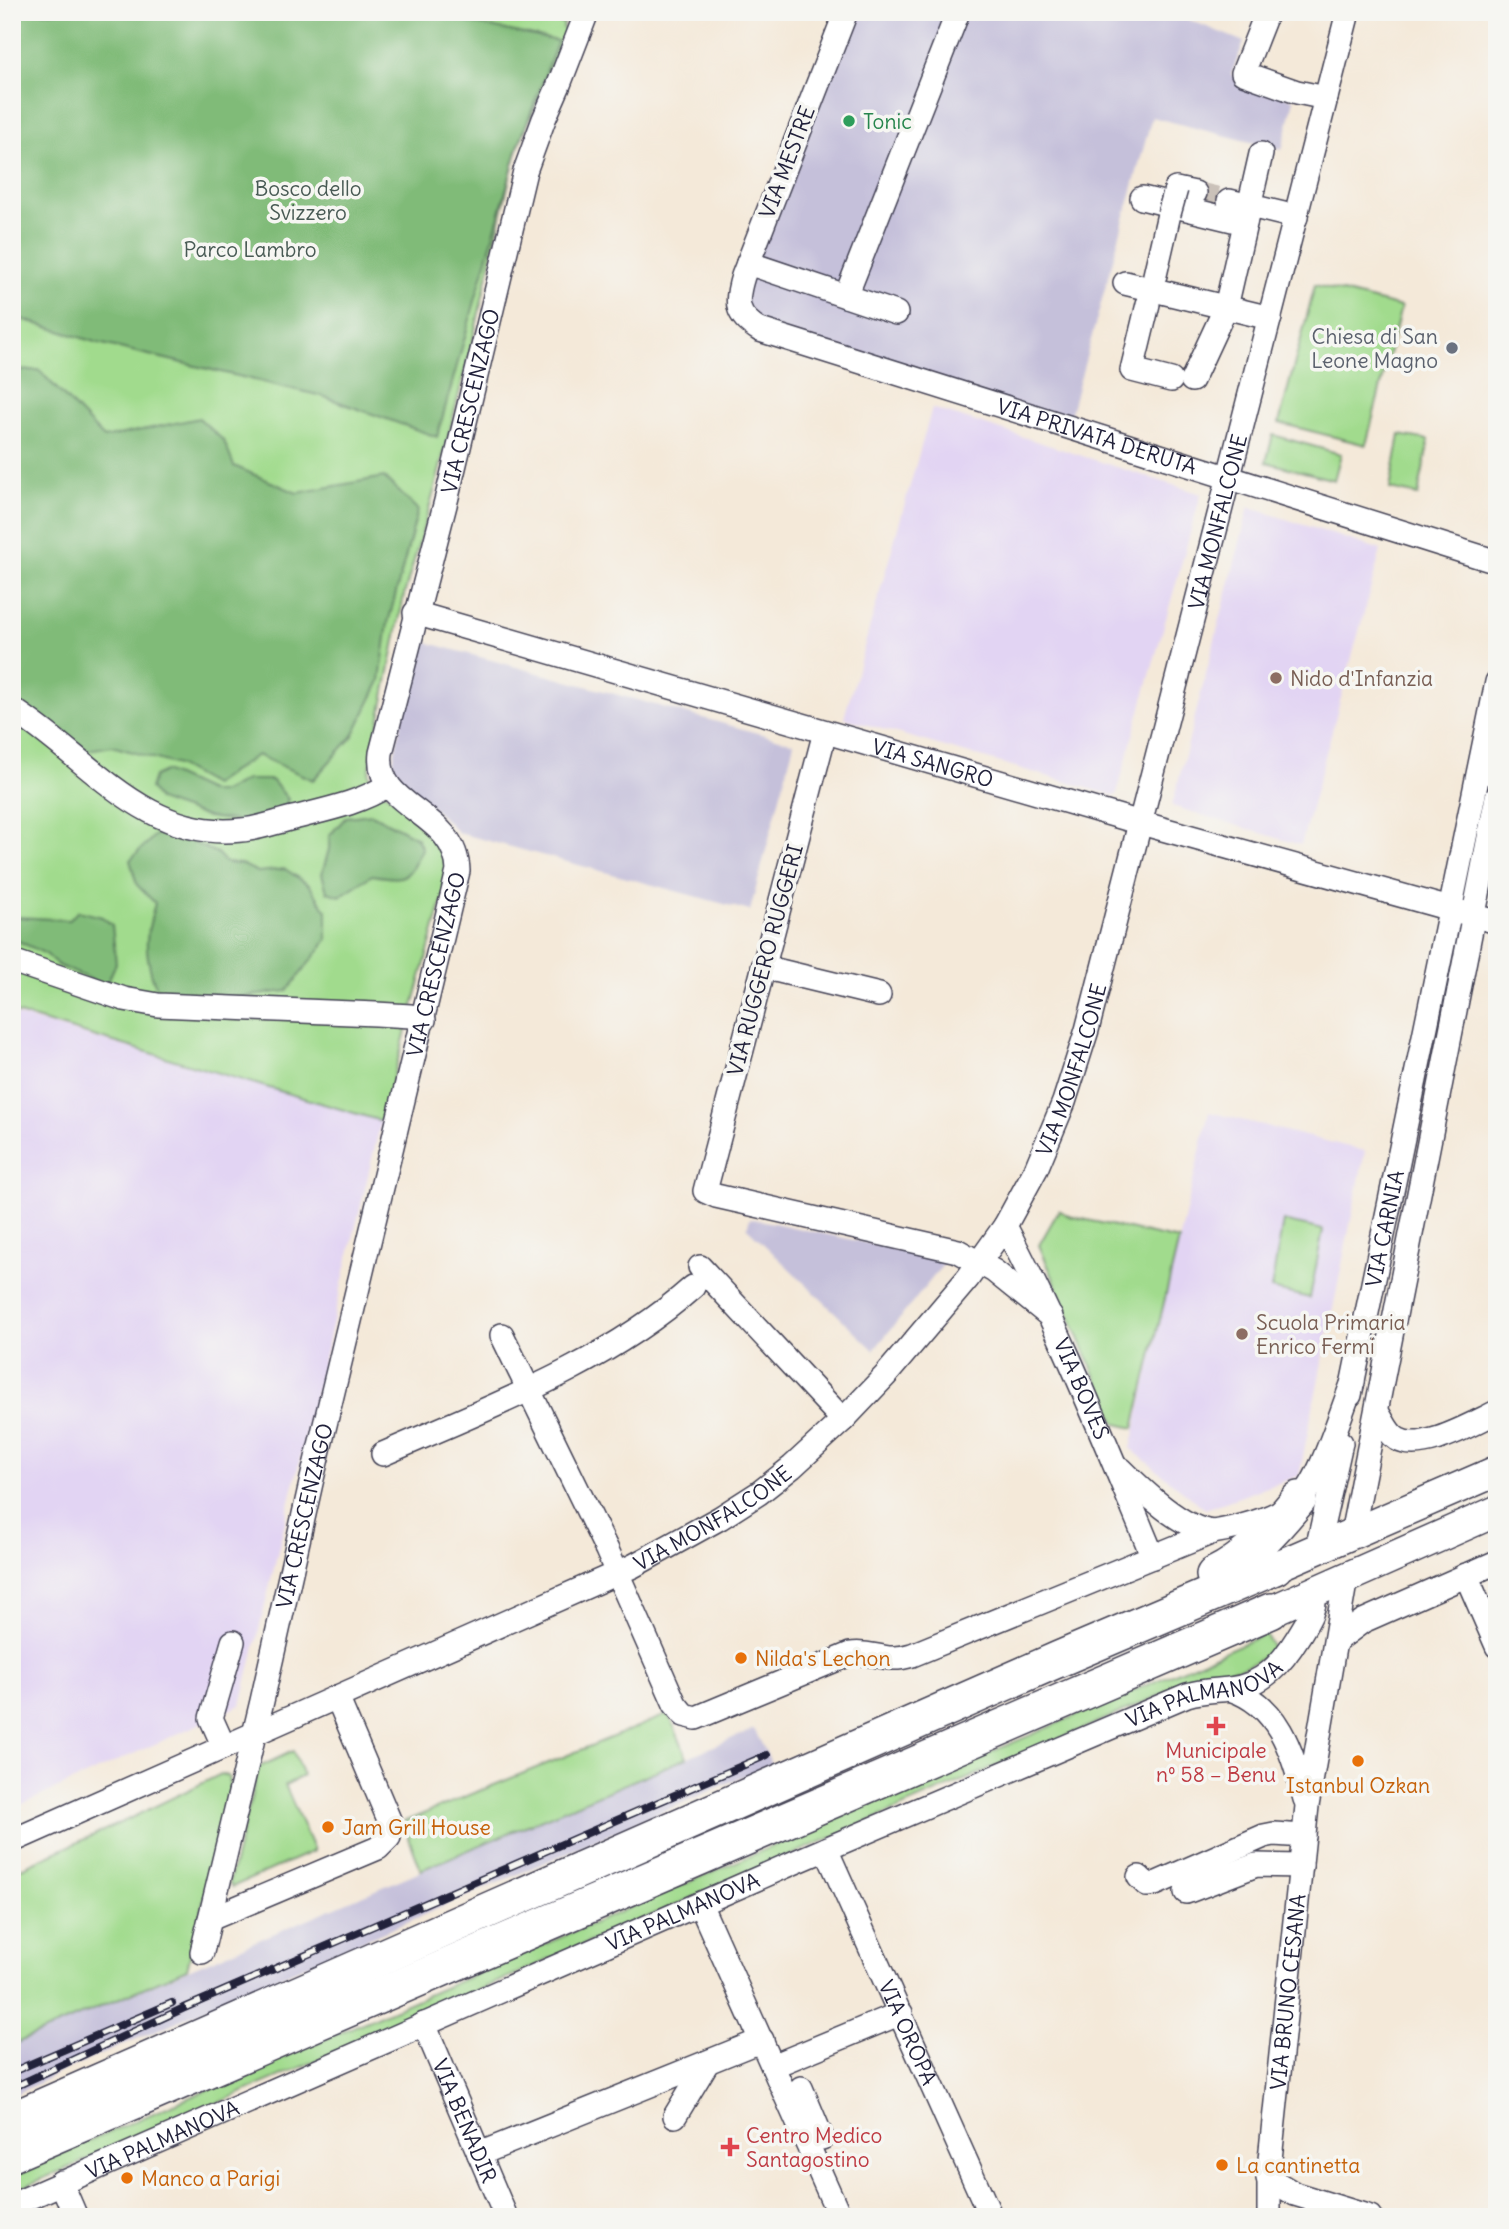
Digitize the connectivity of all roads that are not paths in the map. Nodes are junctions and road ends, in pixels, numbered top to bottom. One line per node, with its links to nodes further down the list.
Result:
1 (587, 12): 23 (street, VIA CRESCENZAGO)
2 (846, 12): 12 (street, VIA MESTRE)
3 (958, 12): 15 (street)
4 (1267, 12): 6 (street)
5 (1348, 12): 6 (street, VIA MONFALCONE)
6 (1326, 97): 11 (street, VIA MONFALCONE)
7 (1261, 154): 10 (street)
8 (1185, 191): 13 (street, bridge)
9 (1142, 198): 10 (street)
10 (1241, 210): 11 (street); 17 (street)
11 (1296, 217): 20 (street, VIA MONFALCONE)
12 (748, 263): 15 (street); 19 (street, VIA MESTRE)
13 (1155, 275)
14 (1125, 282): 17 (street)
15 (846, 296): 18 (street)
16 (1148, 304): 17 (street)
17 (1226, 307): 20 (street)
18 (896, 313)
19 (741, 314): 21 (street, VIA PRIVATA DERUTA)
20 (1270, 318): 21 (street, VIA MONFALCONE)
21 (1229, 478): 22 (street, VIA PRIVATA DERUTA); 29 (street, VIA MONFALCONE)
22 (1497, 562)
23 (415, 613): 26 (street, VIA SANGRO); 27 (street, VIA CRESCENZAGO)
24 (1497, 682): 30 (street, VIA CARNIA)
25 (12, 709): 27 (street)
26 (825, 732): 29 (street, VIA SANGRO); 34 (street, VIA RUGGERO RUGGERI)
27 (388, 785): 36 (street, VIA CRESCENZAGO)
28 (1497, 797): 31 (street, VIA CARNIA)
29 (1141, 823): 30 (street, VIA SANGRO); 38 (street, VIA MONFALCONE)
30 (1450, 909): 31 (street); 42 (street, VIA CARNIA)
31 (1473, 915): 32 (street); 44 (street, VIA CARNIA)
32 (1497, 922)
33 (12, 961): 36 (street)
34 (763, 967): 35 (street); 37 (street, VIA RUGGERO RUGGERI)
35 (879, 995)
36 (424, 1020): 69 (street, VIA CRESCENZAGO)
37 (705, 1189): 39 (street, VIA BOVES)
38 (1005, 1226): 39 (street, VIA MONFALCONE); 40 (street, VIA BOVES)
39 (981, 1262): 40 (street, VIA BOVES); 46 (street, VIA MONFALCONE)
40 (1051, 1317): 48 (street, VIA BOVES)
41 (502, 1335): 43 (street)
42 (1353, 1382): 50 (street); 54 (street, VIA CARNIA)
43 (528, 1390): 46 (street); 47 (street); 58 (street)
44 (1377, 1412): 45 (street); 53 (street, VIA CARNIA)
45 (1497, 1412)
46 (843, 1420): 58 (street, VIA MONFALCONE)
47 (383, 1454)
48 (1114, 1461): 52 (street, VIA BOVES); 55 (street, VIA BOVES)
49 (1497, 1471): 53 (main road)
50 (1299, 1499): 52 (street); 66 (highway)
51 (1497, 1511): 60 (main road, VIA PALMANOVA)
52 (1213, 1532): 55 (street)
53 (1352, 1535): 54 (main road); 60 (main road)
54 (1317, 1549): 57 (main road); 61 (main road, VIA PALMANOVA)
55 (1153, 1557): 58 (street)
56 (1497, 1562): 59 (street)
57 (1275, 1567): 66 (highway)
58 (617, 1573): 68 (street, VIA MONFALCONE)
59 (1466, 1576): 63 (street); 65 (street)
60 (1346, 1577): 61 (main road, VIA PALMANOVA); 63 (street, VIA BRUNO CESANA)
61 (1314, 1591): 62 (main road, VIA PALMANOVA); 67 (street, VIA PALMANOVA)
62 (1271, 1611): 89 (highway, VIA PALMANOVA)
63 (1336, 1641): 71 (street, VIA BRUNO CESANA)
64 (233, 1642): 70 (street)
65 (1497, 1646)
66 (1059, 1659): 88 (highway)
67 (1230, 1689): 71 (street, VIA BRUNO CESANA); 74 (street, VIA PALMANOVA)
68 (337, 1697): 69 (street, VIA MONFALCONE); 79 (street)
69 (255, 1733): 70 (street, VIA MONFALCONE); 79 (street, VIA CRESCENZAGO)
70 (224, 1747): 73 (street, VIA MONFALCONE)
71 (1307, 1806): 72 (street, VIA BRUNO CESANA)
72 (1304, 1836): 75 (street, VIA BRUNO CESANA); 76 (street)
73 (12, 1841)
74 (826, 1849): 78 (street, VIA PALMANOVA); 81 (street, VIA OROPA)
75 (1301, 1866): 77 (street); 91 (street, VIA BRUNO CESANA)
76 (1139, 1877)
77 (1186, 1892)
78 (700, 1904): 82 (street, VIA PALMANOVA); 83 (street)
79 (210, 1919): 80 (street, VIA CRESCENZAGO)
80 (202, 1952)
81 (901, 2013): 85 (street); 100 (street, VIA OROPA)
82 (424, 2024): 90 (street, VIA BENADIR); 92 (street, VIA PALMANOVA)
83 (762, 2040): 84 (street); 85 (street)
84 (707, 2063): 87 (street); 90 (street)
85 (774, 2066): 97 (street); 98 (street)
86 (801, 2088): 99 (street)
87 (675, 2116)
88 (12, 2120)
89 (12, 2154)
90 (479, 2154): 96 (street, VIA BENADIR)
91 (1268, 2178): 94 (street); 101 (street, VIA BRUNO CESANA)
92 (61, 2182): 93 (street, VIA PALMANOVA); 95 (street)
93 (12, 2205)
94 (1367, 2216)
95 (76, 2217)
96 (506, 2217)
97 (830, 2217)
98 (839, 2217)
99 (848, 2217)
100 (991, 2217)
101 (1269, 2217)

